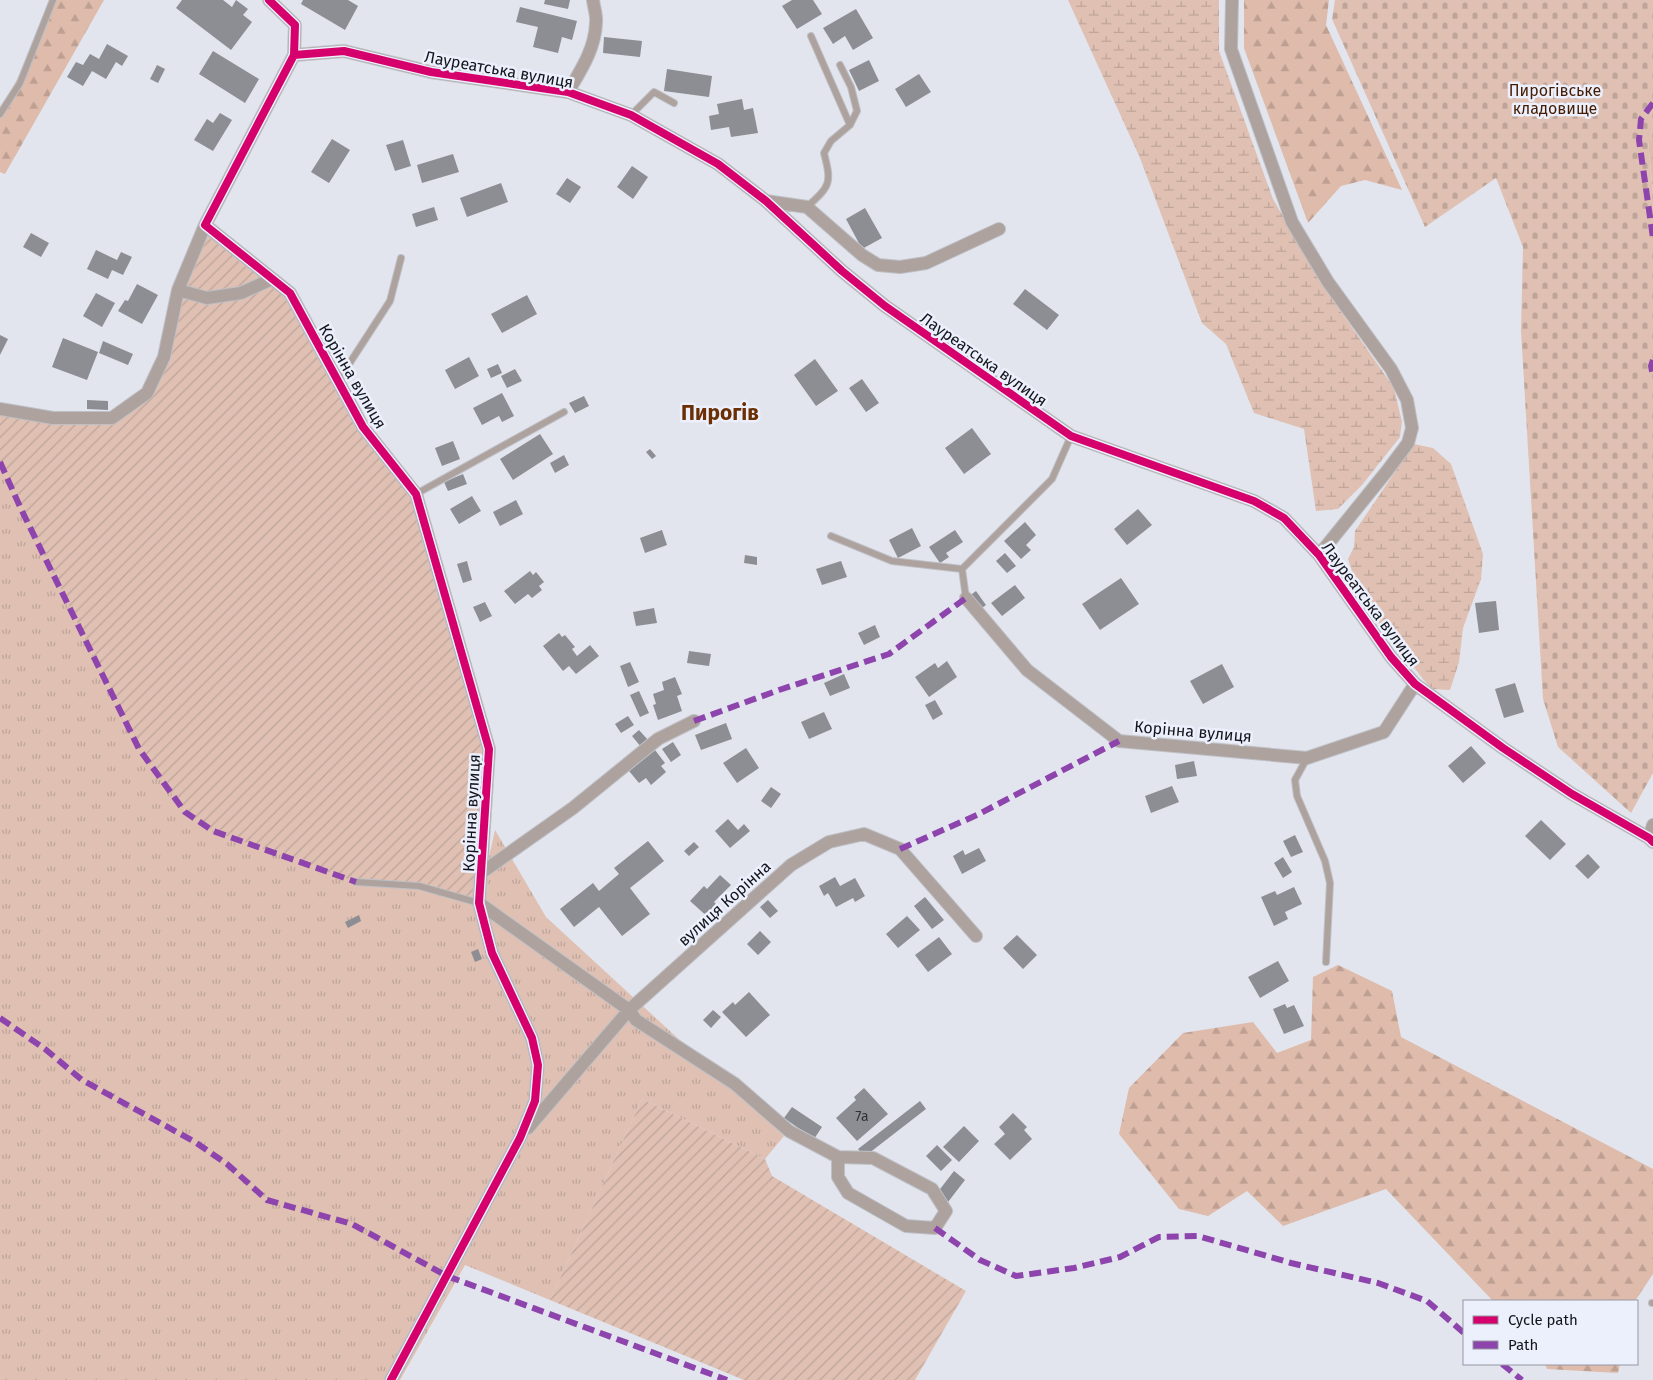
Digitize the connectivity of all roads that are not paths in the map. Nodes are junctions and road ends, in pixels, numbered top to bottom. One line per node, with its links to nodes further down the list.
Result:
1 (53, 0): 10 (lane)
2 (269, 0): 6 (street)
3 (593, 0): 8 (street)
4 (1232, 0): 26 (street)
5 (811, 36): 12 (lane)
6 (294, 55): 8 (street, Лауреатська вулиця); 15 (street)
7 (840, 66): 12 (lane)
8 (568, 92): 11 (street, Лауреатська вулиця)
9 (674, 103): 11 (lane)
10 (0, 114)
11 (630, 115): 13 (street, Лауреатська вулиця)
12 (850, 125): 14 (lane)
13 (766, 201): 14 (street); 23 (street, Лауреатська вулиця)
14 (807, 207): 16 (street)
15 (205, 225): 18 (street, Корінна вулиця); 19 (street)
16 (1000, 229)
17 (401, 258): 20 (lane)
18 (272, 279): 19 (street); 20 (street, Корінна вулиця)
19 (178, 290): 21 (street)
20 (338, 381): 24 (street, Корінна вулиця)
21 (0, 409)
22 (564, 412): 24 (lane)
23 (1071, 436): 26 (street, Лауреатська вулиця); 27 (lane)
24 (416, 494): 33 (street, Корінна вулиця)
25 (831, 536): 27 (lane)
26 (1319, 555): 29 (street, Лауреатська вулиця)
27 (962, 569): 28 (lane)
28 (966, 598): 31 (street, Корінна вулиця)
29 (1415, 684): 31 (street, Корінна вулиця); 32 (street, Лауреатська вулиця)
30 (694, 722): 33 (street)
31 (1307, 758): 37 (lane)
32 (1652, 835)
33 (481, 873): 35 (street, Корінна вулиця)
34 (356, 882): 35 (lane)
35 (479, 903): 38 (street); 39 (street, Корінна вулиця)
36 (976, 936): 38 (street, вулиця Корінна)
37 (1326, 962)
38 (629, 1010): 39 (street, вулиця Корінна); 40 (street)
39 (520, 1138): 41 (street)
40 (838, 1157): 40 (street)
41 (392, 1380)

